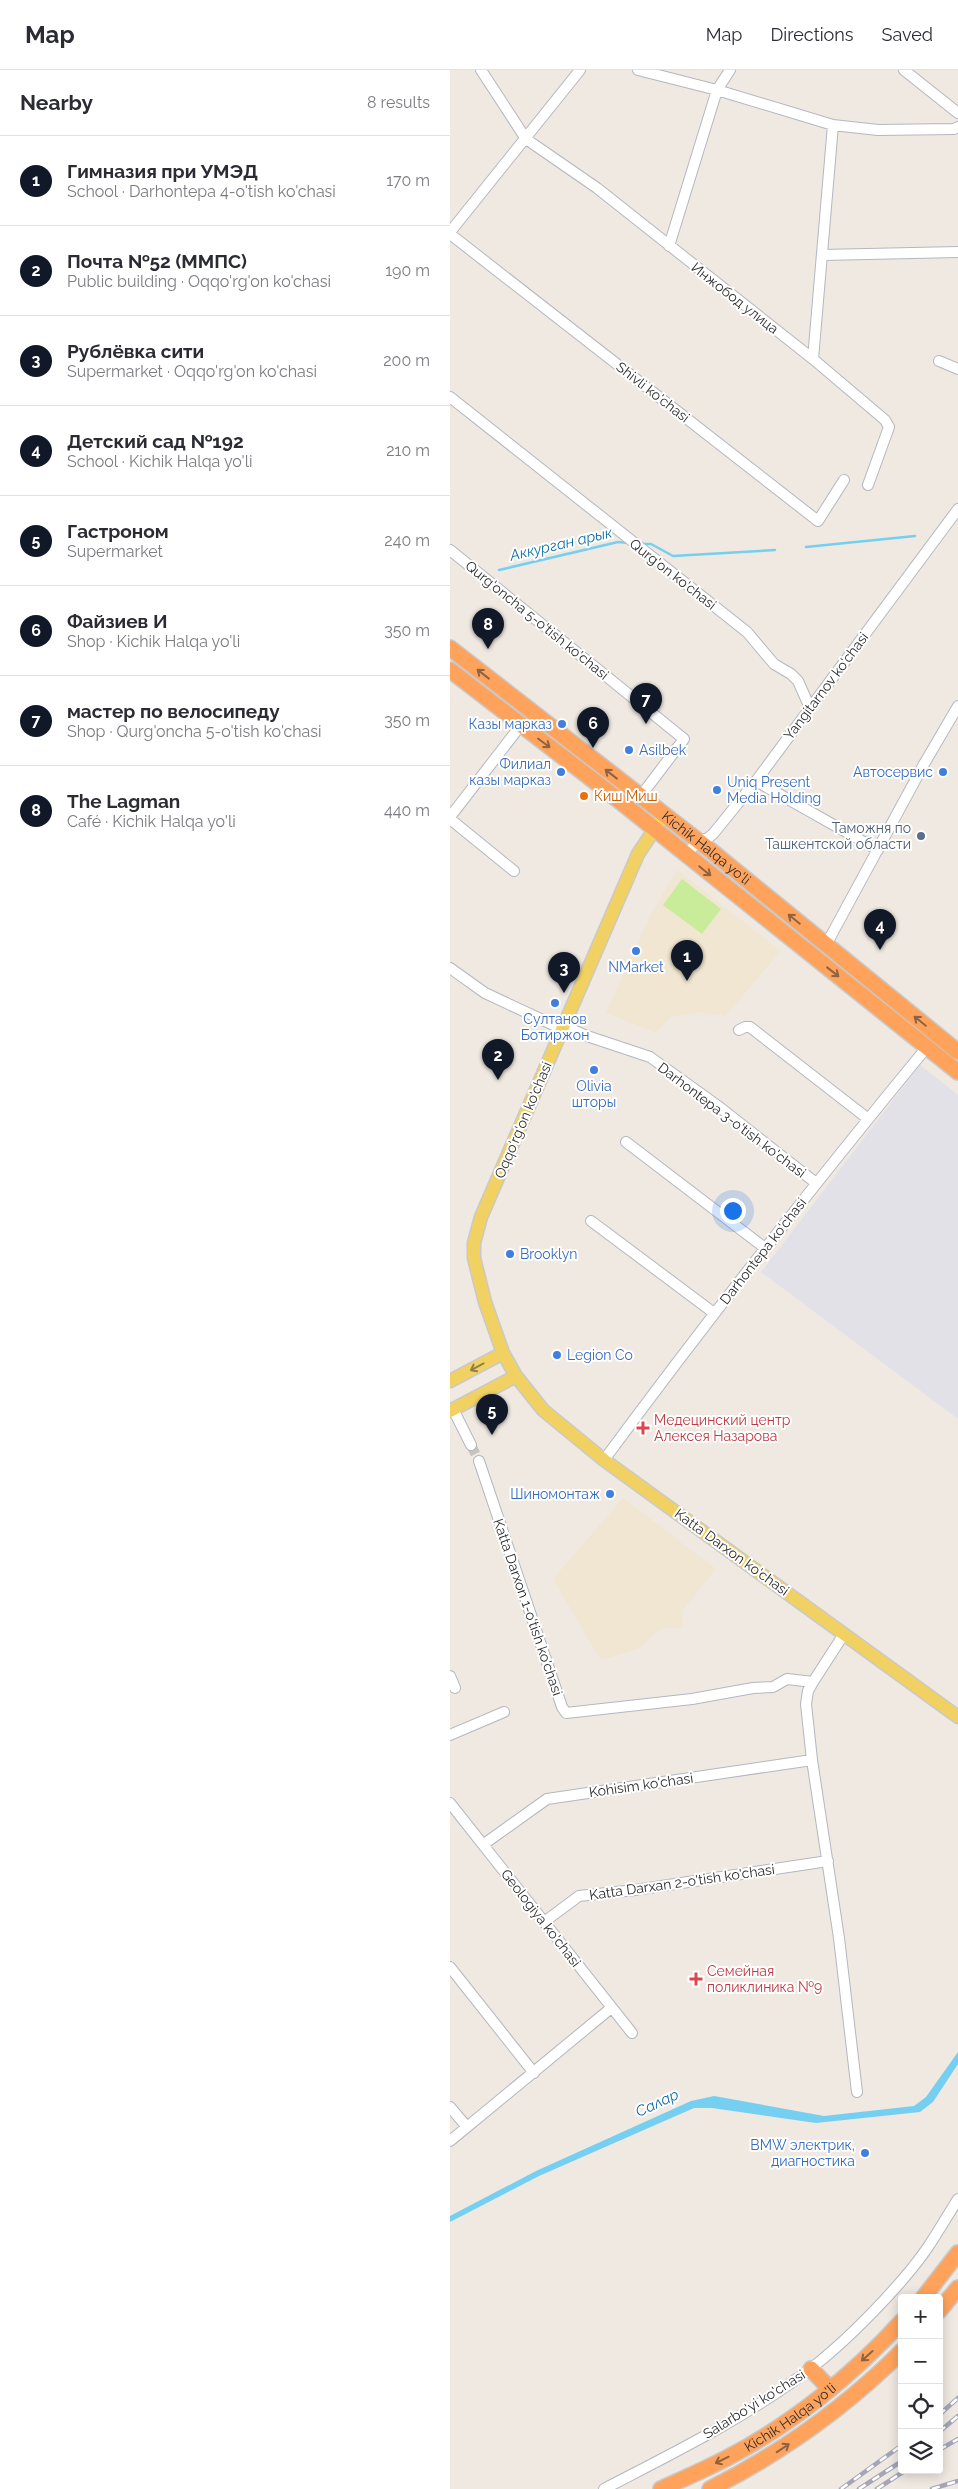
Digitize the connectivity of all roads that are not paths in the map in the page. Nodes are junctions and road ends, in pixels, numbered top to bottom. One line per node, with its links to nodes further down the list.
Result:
1 (480, 70): 10 (street)
2 (580, 70): 10 (street)
3 (638, 70): 6 (street)
4 (730, 70): 6 (street)
5 (904, 70): 7 (street)
6 (717, 90): 8 (street); 12 (street)
7 (958, 114)
8 (833, 125): 9 (street); 14 (street)
9 (958, 127)
10 (526, 139): 11 (street); 12 (street, Инжобод улица)
11 (450, 233): 19 (street, Shivli ko'chasi)
12 (669, 246): 15 (street, Инжобод улица)
13 (958, 252): 14 (street)
14 (822, 255): 15 (street)
15 (813, 359): 20 (street, Инжобод улица)
16 (939, 360): 17 (street)
17 (958, 369)
18 (450, 397): 26 (street, Qurg'on ko'chasi)
19 (844, 480)
20 (868, 485)
21 (958, 508): 26 (street, Yangitarnov ko'chasi)
22 (450, 550): 29 (street, Qurg'oncha 5-o'tish ko'chasi)
23 (450, 648): 29 (highway, Kichik Halqa yo'li, one-way to 23)
24 (450, 670): 27 (highway, Kichik Halqa yo'li)
25 (958, 706): 34 (street)
26 (810, 708): 28 (street, Yangitarnov ko'chasi)
27 (521, 725): 31 (street); 32 (highway, Kichik Halqa yo'li, one-way to 32)
28 (756, 781): 33 (street, Yangitarnov ko'chasi); 34 (street)
29 (640, 796): 30 (highway, Kichik Halqa yo'li)
30 (664, 815): 32 (main road, Oqqo'rg'on ko'chasi); 33 (highway, Kichik Halqa yo'li)
31 (450, 818): 36 (street)
32 (654, 830): 35 (highway, Kichik Halqa yo'li); 39 (main road, Oqqo'rg'on ko'chasi)
33 (699, 841): 35 (street, Yangitarnov ko'chasi); 37 (highway, Kichik Halqa yo'li, one-way to 33)
34 (878, 850): 37 (street)
35 (684, 854): 42 (highway, Kichik Halqa yo'li, one-way to 42)
36 (514, 871)
37 (826, 945): 41 (highway, Kichik Halqa yo'li, one-way to 37)
38 (450, 968): 39 (street, Darhontepa 3-o'tish ko'chasi)
39 (563, 1028): 47 (street, Darhontepa 3-o'tish ko'chasi); 51 (main road, Oqqo'rg'on ko'chasi)
40 (739, 1030): 45 (street)
41 (937, 1034): 42 (highway); 43 (highway, Kichik Halqa yo'li)
42 (927, 1047): 44 (highway, Kichik Halqa yo'li); 45 (street, Darhontepa ko'chasi)
43 (958, 1052)
44 (958, 1072)
45 (867, 1118): 47 (street, Darhontepa ko'chasi)
46 (626, 1142): 49 (street)
47 (816, 1184): 49 (street, Darhontepa ko'chasi)
48 (591, 1221): 50 (street)
49 (765, 1248): 50 (street, Darhontepa ko'chasi)
50 (714, 1314): 57 (street, Darhontepa ko'chasi)
51 (503, 1352): 52 (main road, Oqqo'rg'on ko'chasi); 53 (main road, one-way to 53)
52 (516, 1376): 54 (main road); 57 (main road, Katta Darxon ko'chasi)
53 (450, 1381)
54 (451, 1410): 55 (street)
55 (471, 1445)
56 (479, 1460): 60 (street, Katta Darxon 1-o'tish ko'chasi)
57 (604, 1460): 58 (main road, Katta Darxon ko'chasi)
58 (844, 1634): 60 (street); 63 (main road, Katta Darxon ko'chasi)
59 (450, 1676): 61 (street)
60 (813, 1682): 65 (street)
61 (455, 1688)
62 (504, 1712): 64 (street)
63 (958, 1717)
64 (450, 1735)
65 (812, 1760): 67 (street, Kohisim ko'chasi); 68 (street)
66 (450, 1803): 67 (street, Geologiya ko'chasi)
67 (484, 1844): 69 (street, Geologiya ko'chasi)
68 (828, 1861): 69 (street, Katta Darxan 2-o'tish ko'chasi); 74 (street)
69 (544, 1922): 71 (street, Geologiya ko'chasi)
70 (450, 1967): 73 (street)
71 (610, 2009): 72 (street, Geologiya ko'chasi); 73 (street)
72 (632, 2034)
73 (534, 2073): 76 (street)
74 (857, 2092)
75 (450, 2107): 76 (street)
76 (467, 2127): 77 (street)
77 (450, 2141)
78 (958, 2199): 86 (street, Salarbo'yi ko'chasi)
79 (958, 2253): 80 (highway)
80 (938, 2278): 81 (highway); 82 (highway)
81 (956, 2290): 83 (highway)
82 (925, 2294)
83 (943, 2306)
84 (898, 2325): 87 (highway, Kichik Halqa yo'li, one-way to 87)
85 (898, 2355): 90 (highway, Kichik Halqa yo'li, one-way to 85)
86 (811, 2369): 87 (highway); 88 (street, Salarbo'yi ko'chasi)
87 (830, 2389): 89 (highway, Kichik Halqa yo'li, one-way to 89)
88 (604, 2489)
89 (661, 2489)
90 (710, 2489)

